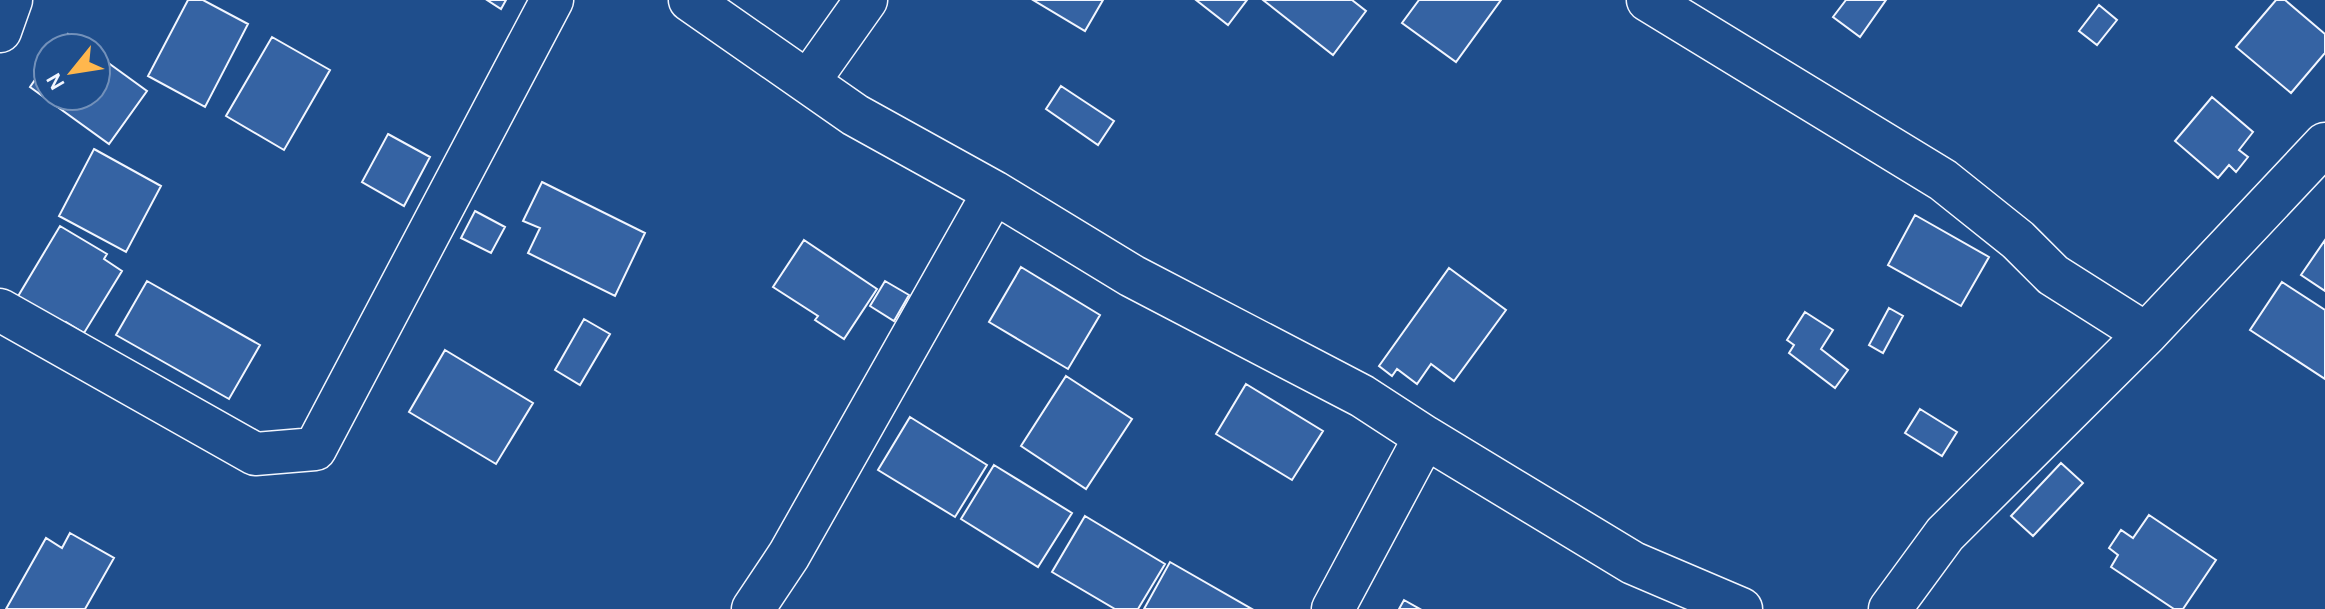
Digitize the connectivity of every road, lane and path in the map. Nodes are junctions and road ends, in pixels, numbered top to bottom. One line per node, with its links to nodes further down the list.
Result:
1 (11, 0): 6 (street)
2 (552, 0): 10 (street)
3 (690, 0): 7 (street)
4 (866, 0): 7 (street)
5 (1648, 0): 11 (street)
6 (0, 31)
7 (808, 82): 9 (street)
8 (2325, 144): 11 (street)
9 (994, 192): 12 (street); 13 (street)
10 (0, 310)
11 (2146, 334): 16 (street)
12 (1425, 437): 14 (street); 15 (street)
13 (753, 609)
14 (1333, 609)
15 (1741, 609)
16 (1890, 609)

